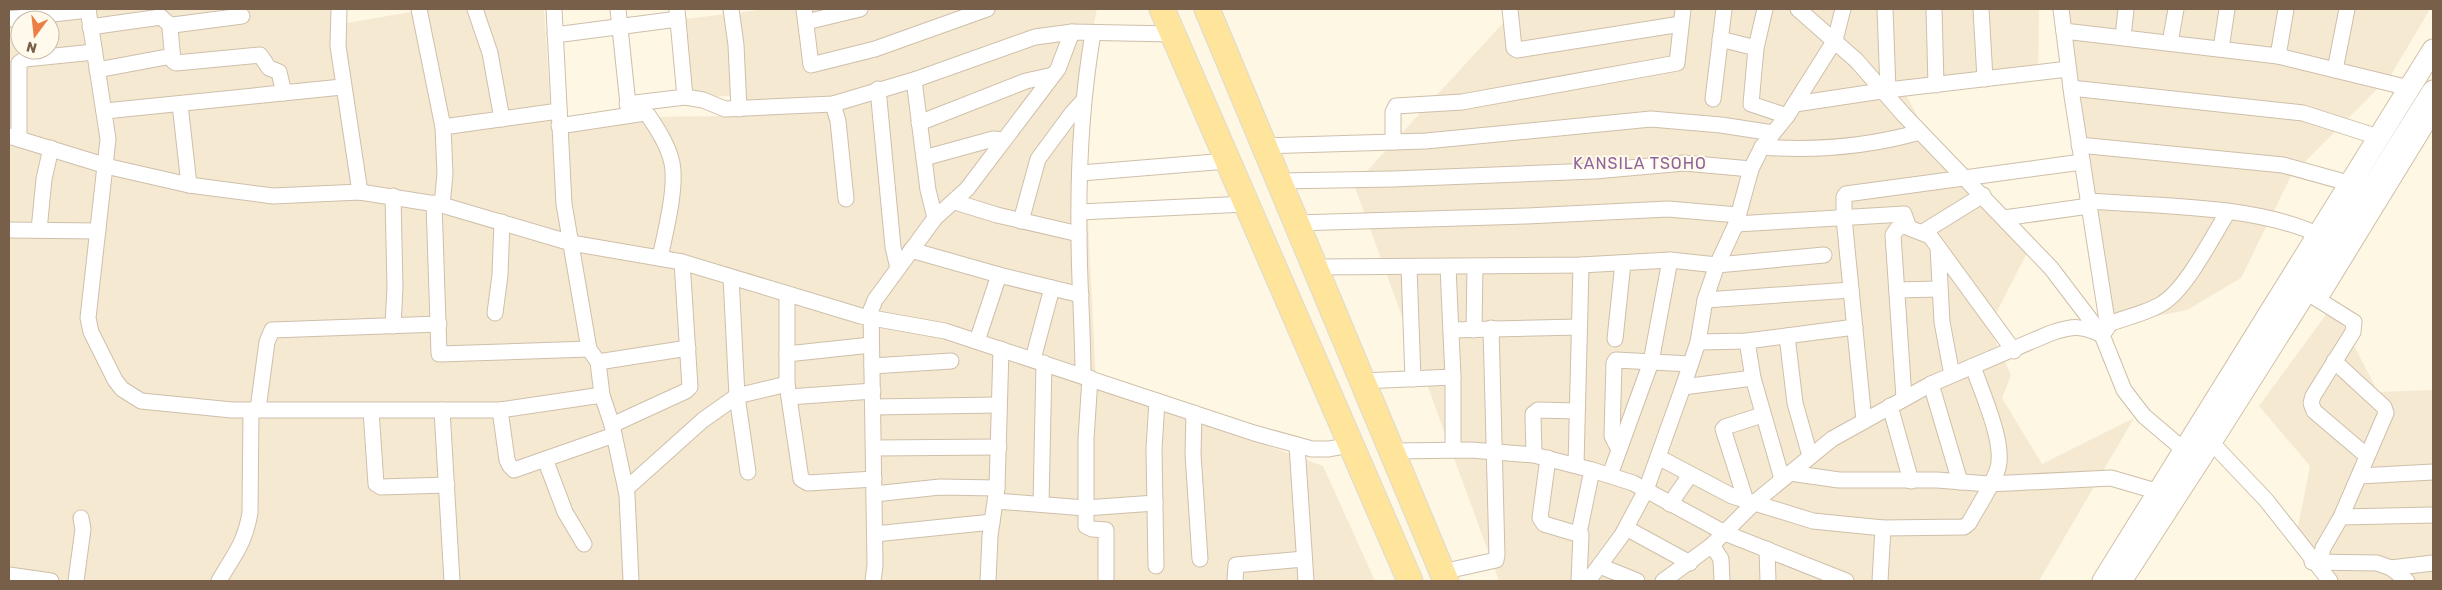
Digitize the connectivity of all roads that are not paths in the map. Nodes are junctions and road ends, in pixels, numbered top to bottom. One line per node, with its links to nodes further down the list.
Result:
1 (88, 9): 31 (street); 32 (street)
2 (339, 9): 56 (street)
3 (419, 9): 76 (street)
4 (475, 9): 74 (street)
5 (554, 9): 38 (street)
6 (618, 9): 33 (street)
7 (730, 9): 68 (street)
8 (860, 9): 28 (street)
9 (988, 9): 28 (street)
10 (1162, 9): 37 (main road)
11 (1207, 9): 84 (main road)
12 (1510, 9): 29 (street)
13 (1724, 9): 40 (street)
14 (1765, 9): 43 (street)
15 (1798, 9): 41 (street)
16 (1843, 9): 41 (street)
17 (1885, 9): 60 (street)
18 (1934, 9): 55 (street)
19 (1981, 9): 53 (street)
20 (2061, 9): 34 (street)
21 (2126, 9): 39 (street)
22 (2176, 9): 42 (street)
23 (2227, 9): 44 (street)
24 (2286, 9): 48 (street)
25 (2347, 9): 51 (street)
26 (678, 14): 33 (street); 63 (street)
27 (242, 16): 30 (street)
28 (805, 16)
29 (1682, 16): 82 (street)
30 (164, 18): 32 (street); 47 (street)
31 (9, 19)
32 (90, 27): 46 (street)
33 (619, 27): 38 (street); 69 (street)
34 (2064, 31): 39 (street); 49 (street)
35 (1072, 32): 36 (street); 52 (street); 54 (street)
36 (1093, 33): 37 (street); 65 (street)
37 (1173, 34): 88 (main road)
38 (555, 36): 73 (street)
39 (2122, 37): 42 (street)
40 (1720, 39): 43 (street); 64 (street)
41 (1835, 40): 60 (street); 70 (street)
42 (2170, 43): 44 (street)
43 (1756, 48): 70 (street)
44 (2221, 49): 48 (street)
45 (2433, 50): 58 (main road)
46 (94, 52): 50 (street); 80 (street)
47 (172, 56): 50 (street); 62 (street)
48 (2278, 56): 51 (street)
49 (2068, 69): 53 (street); 57 (street)
50 (97, 70): 71 (street)
51 (2335, 70): 58 (street)
52 (1053, 75): 75 (street); 81 (street)
53 (1985, 79): 55 (street)
54 (914, 80): 59 (street); 75 (street)
55 (1936, 84): 60 (street)
56 (342, 87): 62 (street); 97 (street)
57 (2071, 88): 79 (street); 83 (street)
58 (2409, 88): 79 (main road)
59 (878, 89): 67 (street); 135 (street)
60 (1886, 91): 70 (street); 77 (street)
61 (2433, 91): 96 (main road)
62 (284, 93): 66 (street)
63 (685, 98): 68 (street); 69 (street)
64 (1713, 99)
65 (1083, 101): 92 (street); 111 (street)
66 (180, 104): 71 (street); 95 (street)
67 (833, 104): 68 (street); 100 (street)
68 (739, 109)
69 (628, 110): 73 (street); 125 (street)
70 (1791, 110): 78 (street)
71 (105, 112): 90 (street)
72 (2433, 114): 144 (street)
73 (559, 118): 74 (street); 121 (street)
74 (502, 119): 76 (street)
75 (919, 123): 87 (street)
76 (443, 127): 103 (street)
77 (1920, 132): 85 (street); 93 (street)
78 (1773, 133): 82 (street); 85 (street)
79 (2378, 136): 96 (main road)
80 (14, 137): 86 (street)
81 (1004, 140): 87 (street); 101 (street)
82 (1392, 142): 84 (street)
83 (2079, 145): 89 (street); 96 (street)
84 (1264, 146): 94 (main road)
85 (1762, 147): 91 (street)
86 (51, 148): 90 (street); 116 (street)
87 (924, 158): 107 (street)
88 (1227, 161): 92 (street); 104 (main road)
89 (2082, 162): 93 (street); 102 (street)
90 (105, 165): 95 (street); 117 (street)
91 (1751, 168): 94 (street); 110 (street)
92 (1081, 173): 105 (street)
93 (1966, 179): 98 (street); 108 (street)
94 (1279, 180): 113 (main road)
95 (189, 185): 97 (street)
96 (2360, 187): 120 (main road); 144 (main road)
97 (360, 192): 99 (street)
98 (1983, 195): 109 (street); 118 (street)
99 (392, 196): 103 (street); 149 (street)
100 (846, 199)
101 (955, 202): 107 (street); 111 (street)
102 (2089, 203): 106 (street); 109 (street); 155 (street)
103 (438, 204): 112 (street); 148 (street)
104 (1246, 204): 105 (street); 202 (main road)
105 (1080, 212): 119 (street)
106 (2228, 212): 120 (street); 155 (street)
107 (935, 218): 123 (street)
108 (1844, 218): 110 (street); 114 (street); 140 (street)
109 (2004, 218): 155 (street)
110 (1737, 220): 113 (street); 130 (street)
111 (1021, 221): 119 (street)
112 (502, 222): 121 (street); 146 (street)
113 (1297, 224): 132 (main road)
114 (1907, 224): 118 (street); 141 (street)
115 (9, 230): 116 (street)
116 (39, 230): 117 (street)
117 (98, 231): 191 (street)
118 (1923, 232): 122 (street)
119 (1079, 234): 143 (street)
120 (2319, 234): 207 (main road)
121 (571, 243): 125 (street); 166 (street)
122 (1938, 247): 139 (street); 164 (street)
123 (911, 250): 135 (street); 136 (street)
124 (1824, 255): 130 (street)
125 (660, 258): 127 (street)
126 (1670, 260): 128 (street); 130 (street); 170 (street)
127 (682, 262): 137 (street); 162 (street)
128 (1624, 262): 129 (street); 157 (street)
129 (1581, 265): 131 (street); 151 (street)
130 (1717, 265): 145 (street)
131 (1475, 266): 134 (street); 154 (street)
132 (1315, 267): 133 (street); 179 (main road)
133 (1409, 267): 134 (street); 178 (street)
134 (1448, 267): 153 (street)
135 (898, 268): 147 (street)
136 (999, 275): 138 (street); 158 (street)
137 (730, 277): 142 (street); 185 (street)
138 (1052, 288): 143 (street); 168 (street)
139 (1939, 289): 141 (street); 174 (street)
140 (1851, 290): 145 (street); 150 (street)
141 (1897, 290): 186 (street)
142 (787, 294): 147 (street); 165 (street)
143 (1082, 295): 175 (street)
144 (2313, 296): 169 (street); 200 (main road)
145 (1705, 300): 160 (street)
146 (496, 314)
147 (871, 318): 158 (street); 161 (street)
148 (439, 324): 149 (street); 166 (street)
149 (393, 326): 191 (street)
150 (1854, 326): 156 (street); 198 (street)
151 (1580, 327): 152 (street); 195 (street)
152 (1491, 328): 154 (street); 209 (street)
153 (1451, 330): 154 (street); 176 (street)
154 (1474, 330)
155 (2105, 330): 164 (street); 207 (street)
156 (1787, 336): 159 (street); 211 (street)
157 (1615, 338)
158 (977, 341): 163 (street)
159 (1747, 341): 160 (street); 177 (street)
160 (1698, 342): 171 (street)
161 (872, 345): 165 (street); 172 (street)
162 (688, 348): 166 (street); 199 (street)
163 (1001, 349): 168 (street); 188 (street)
164 (2014, 351): 173 (street)
165 (787, 354): 182 (street)
166 (593, 355): 184 (street)
167 (951, 361): 172 (street)
168 (1038, 361): 175 (street); 233 (street)
169 (2334, 361): 212 (street); 212 (street)
170 (1652, 362): 171 (street); 206 (street); 206 (street)
171 (1690, 364): 181 (street)
172 (872, 366): 183 (street)
173 (1973, 366): 174 (street); 225 (street)
174 (1952, 375): 180 (street)
175 (1086, 377): 187 (street); 236 (street)
176 (1453, 377): 178 (street); 205 (street)
177 (1752, 378): 181 (street); 197 (street)
178 (1413, 379): 179 (street)
179 (1362, 381): 208 (main road)
180 (1931, 384): 186 (street); 224 (street)
181 (1683, 387): 213 (street)
182 (788, 390): 183 (street); 185 (street); 227 (street)
183 (873, 391): 190 (street)
184 (602, 395): 193 (street); 199 (street)
185 (737, 396): 217 (street); 228 (street)
186 (1904, 398): 189 (street)
187 (1157, 401): 196 (street); 234 (street)
188 (998, 405): 190 (street); 203 (street)
189 (1890, 406): 198 (street); 223 (street)
190 (873, 407): 204 (street)
191 (254, 410): 194 (street); 261 (street)
192 (442, 410): 193 (street); 194 (street); 226 (street)
193 (500, 410): 214 (street)
194 (371, 411): 226 (street)
195 (1577, 411): 210 (street); 215 (street)
196 (1194, 413): 201 (street); 250 (street)
197 (1762, 415): 221 (street); 232 (street)
198 (1864, 421): 211 (street)
199 (613, 430): 214 (street); 228 (street)
200 (2212, 442): 251 (street); 278 (main road)
201 (1297, 445): 202 (street); 249 (street)
202 (1350, 445): 269 (main road)
203 (998, 447): 204 (street); 231 (street)
204 (874, 448): 227 (street)
205 (1453, 450): 208 (street); 209 (street)
206 (1619, 450): 219 (street)
207 (2184, 450): 230 (main road)
208 (1392, 451): 258 (main road)
209 (1496, 451): 210 (street); 258 (street)
210 (1541, 456): 215 (street); 243 (street)
211 (1810, 456): 221 (street)
212 (2367, 456): 222 (street)
213 (1658, 457): 220 (street); 229 (street)
214 (545, 459): 246 (street)
215 (1576, 466): 216 (street)
216 (1592, 470): 219 (street); 243 (street)
217 (748, 472)
218 (2433, 472): 222 (street)
219 (1610, 475): 229 (street)
220 (1690, 475): 232 (street); 235 (street)
221 (1786, 476): 223 (street); 232 (street)
222 (2358, 476): 238 (street)
223 (1910, 481): 224 (street)
224 (1960, 482): 225 (street)
225 (1989, 484): 230 (street); 242 (street)
226 (447, 485): 262 (street)
227 (874, 486): 231 (street); 245 (street)
228 (626, 489): 263 (street)
229 (1646, 490): 235 (street); 241 (street)
230 (2159, 492): 277 (main road)
231 (996, 495): 233 (street); 240 (street)
232 (1750, 502): 242 (street); 244 (street)
233 (1041, 504): 236 (street)
234 (1155, 504): 236 (street); 254 (street)
235 (1670, 504): 244 (street)
236 (1085, 508): 266 (street)
237 (2433, 515): 238 (street)
238 (2341, 516): 251 (street)
239 (81, 518): 260 (street)
240 (992, 522): 245 (street); 265 (street)
241 (1626, 528): 252 (street); 255 (street)
242 (1883, 528): 276 (street)
243 (1579, 533): 270 (street)
244 (1725, 533): 247 (street); 248 (street)
245 (875, 534): 264 (street)
246 (584, 544)
247 (1712, 545): 252 (street); 273 (street)
248 (1767, 549): 274 (street); 275 (street)
249 (1304, 559): 267 (street); 268 (street)
250 (1200, 560)
251 (2316, 562): 256 (street); 279 (street)
252 (1690, 563): 272 (street)
253 (2433, 563): 256 (street)
254 (1156, 566)
255 (1600, 566): 270 (street); 271 (street)
256 (2391, 568): 280 (street)
257 (9, 575): 259 (street)
258 (1444, 577)
259 (51, 581)
260 (76, 581)
261 (219, 581)
262 (452, 581)
263 (631, 581)
264 (873, 581)
265 (988, 581)
266 (1106, 581)
267 (1235, 581)
268 (1306, 581)
269 (1410, 581)
270 (1582, 581)
271 (1637, 581)
272 (1662, 581)
273 (1722, 581)
274 (1768, 581)
275 (1846, 581)
276 (1880, 581)
277 (2103, 581)
278 (2121, 581)
279 (2330, 581)
280 (2407, 581)

